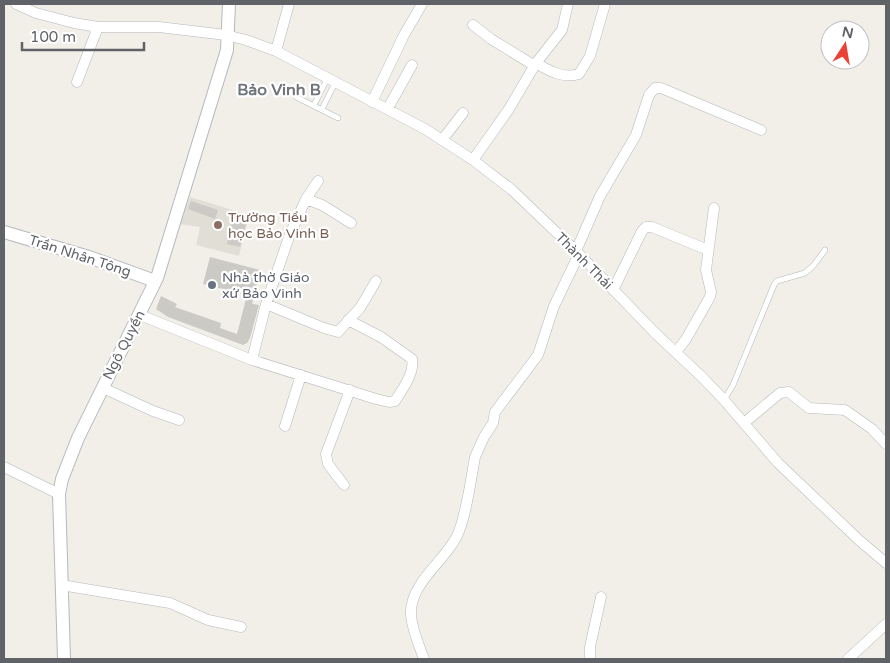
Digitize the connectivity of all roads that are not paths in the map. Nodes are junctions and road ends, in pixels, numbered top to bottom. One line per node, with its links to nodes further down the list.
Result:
1 (16, 4): 8 (street, Thành Thái)
2 (229, 4): 9 (street, Ngô Quyền)
3 (289, 4): 10 (street)
4 (422, 4): 16 (street)
5 (568, 4): 11 (street)
6 (605, 4): 11 (street)
7 (473, 25): 11 (street)
8 (98, 27): 9 (street, Thành Thái); 14 (street)
9 (226, 35): 10 (street, Thành Thái); 33 (street, Ngô Quyền)
10 (276, 51): 13 (street, Thành Thái)
11 (536, 64): 24 (street)
12 (412, 65): 18 (street)
13 (331, 81): 16 (street, Thành Thái); 17 (lane); 19 (lane)
14 (77, 82)
15 (296, 97): 17 (lane)
16 (372, 102): 18 (street, Thành Thái)
17 (314, 105): 19 (lane)
18 (388, 108): 23 (street, Thành Thái)
19 (322, 109): 21 (lane)
20 (463, 112): 23 (street)
21 (338, 118)
22 (761, 130): 32 (street)
23 (442, 140): 24 (street, Thành Thái)
24 (473, 160): 32 (street, Thành Thái)
25 (318, 181): 26 (street)
26 (306, 199): 28 (street); 36 (street)
27 (714, 208): 30 (street)
28 (351, 223)
29 (4, 232): 33 (street, Trần Nhân Tông)
30 (708, 250): 35 (street); 39 (street)
31 (825, 250): 44 (lane)
32 (578, 253): 35 (street, Thành Thái); 58 (street)
33 (155, 281): 37 (street, Ngô Quyền)
34 (376, 281): 38 (street)
35 (613, 290): 39 (street, Thành Thái)
36 (266, 304): 38 (street); 40 (street)
37 (140, 315): 40 (street); 42 (street, Ngô Quyền)
38 (348, 320): 43 (street)
39 (676, 352): 44 (street, Thành Thái)
40 (252, 360): 41 (street)
41 (301, 375): 43 (street); 47 (street)
42 (102, 388): 45 (street); 51 (street, Ngô Quyền)
43 (350, 390): 50 (street)
44 (724, 400): 46 (street, Thành Thái)
45 (179, 420)
46 (744, 423): 48 (street); 52 (street, Thành Thái)
47 (286, 426)
48 (886, 444)
49 (4, 467): 51 (street)
50 (344, 484)
51 (59, 494): 53 (street, Ngô Quyền)
52 (886, 563)
53 (61, 585): 56 (street); 57 (street, Ngô Quyền)
54 (601, 597): 59 (street)
55 (886, 624): 60 (street)
56 (241, 627)
57 (64, 659)
58 (424, 659)
59 (590, 659)
60 (848, 659)

